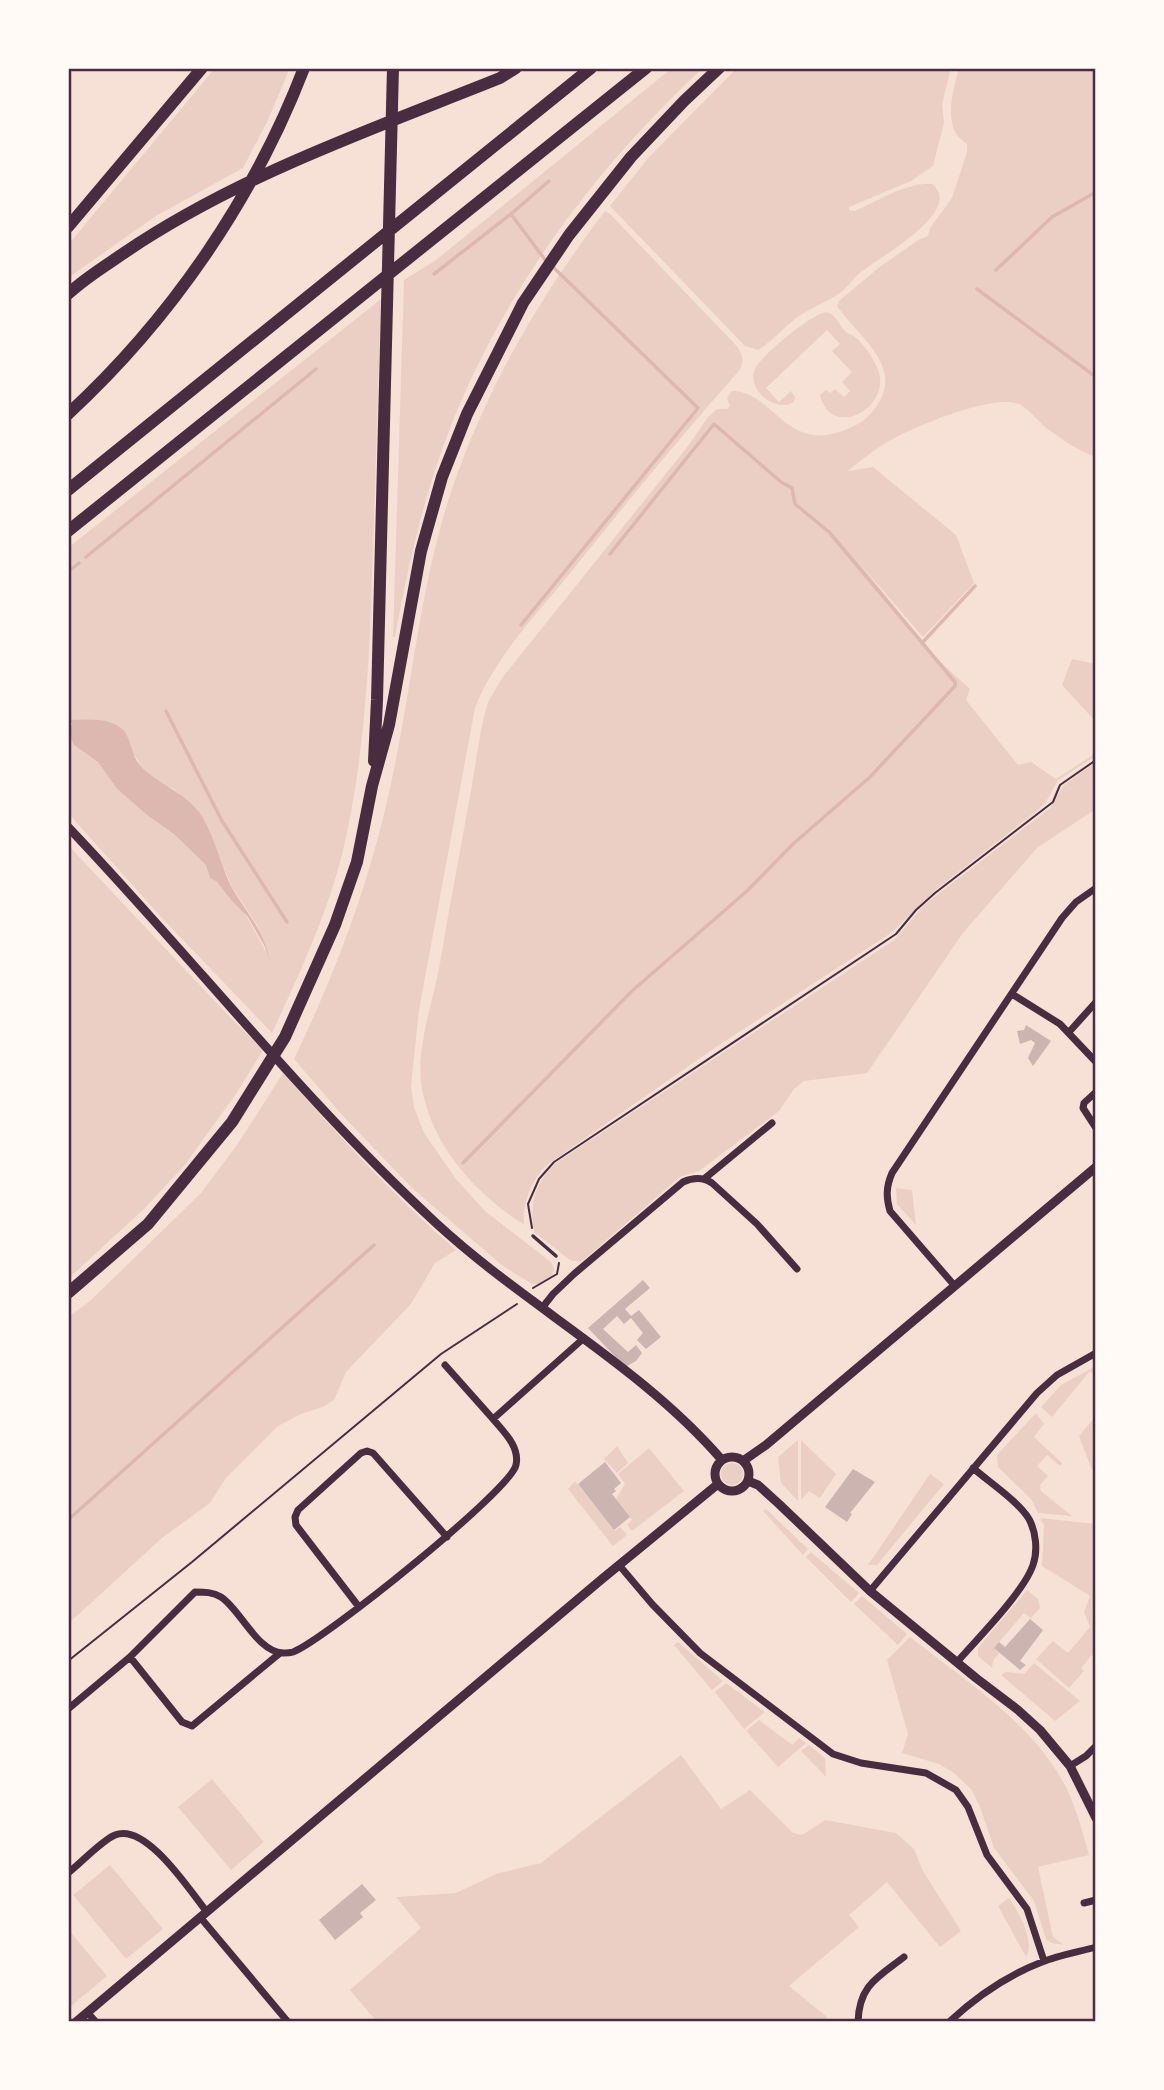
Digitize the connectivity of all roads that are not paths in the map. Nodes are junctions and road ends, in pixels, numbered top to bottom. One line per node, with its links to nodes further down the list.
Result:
1 (202, 68): 8 (highway)
2 (304, 68): 10 (highway)
3 (393, 68): 13 (highway)
4 (516, 68): 9 (highway)
5 (591, 68): 11 (highway)
6 (646, 68): 12 (highway)
7 (719, 68): 13 (highway)
8 (68, 227)
9 (68, 294)
10 (68, 414)
11 (68, 490)
12 (68, 531)
13 (372, 786): 29 (highway)
14 (68, 827): 30 (street)
15 (1096, 888): 16 (street)
16 (1012, 994): 18 (street); 28 (street)
17 (1096, 1002): 18 (street)
18 (1070, 1031): 19 (street)
19 (1096, 1062)
20 (1096, 1093): 22 (street)
21 (772, 1123): 24 (street)
22 (1096, 1128)
23 (1096, 1167): 28 (street)
24 (704, 1179): 27 (street); 30 (street)
25 (533, 1236): 26 (lane)
26 (556, 1256)
27 (797, 1269)
28 (954, 1285): 36 (street)
29 (68, 1293)
30 (542, 1308): 31 (street)
31 (584, 1338): 34 (street); 35 (street)
32 (1096, 1353): 37 (street)
33 (445, 1365): 34 (street)
34 (493, 1419): 40 (street)
35 (722, 1460): 36 (street); 39 (street)
36 (744, 1461): 38 (street)
37 (973, 1468): 42 (street); 46 (street)
38 (748, 1481): 39 (street); 42 (street)
39 (718, 1485): 41 (street)
40 (447, 1537): 43 (street); 43 (street)
41 (619, 1565): 54 (street); 57 (street)
42 (870, 1591): 46 (street)
43 (359, 1607): 44 (street)
44 (280, 1653): 45 (street); 45 (street)
45 (130, 1657): 47 (street)
46 (957, 1662): 49 (street)
47 (68, 1709)
48 (1096, 1746): 49 (street)
49 (1070, 1766): 50 (street)
50 (1096, 1818)
51 (68, 1873): 54 (street)
52 (1096, 1900): 53 (street)
53 (1084, 1903)
54 (204, 1915): 58 (street); 61 (street)
55 (1096, 1947): 57 (street)
56 (904, 1957): 62 (street)
57 (1044, 1961): 63 (street)
58 (88, 2013): 59 (street); 60 (street)
59 (76, 2022)
60 (96, 2022)
61 (288, 2022)
62 (858, 2022)
63 (949, 2022)

